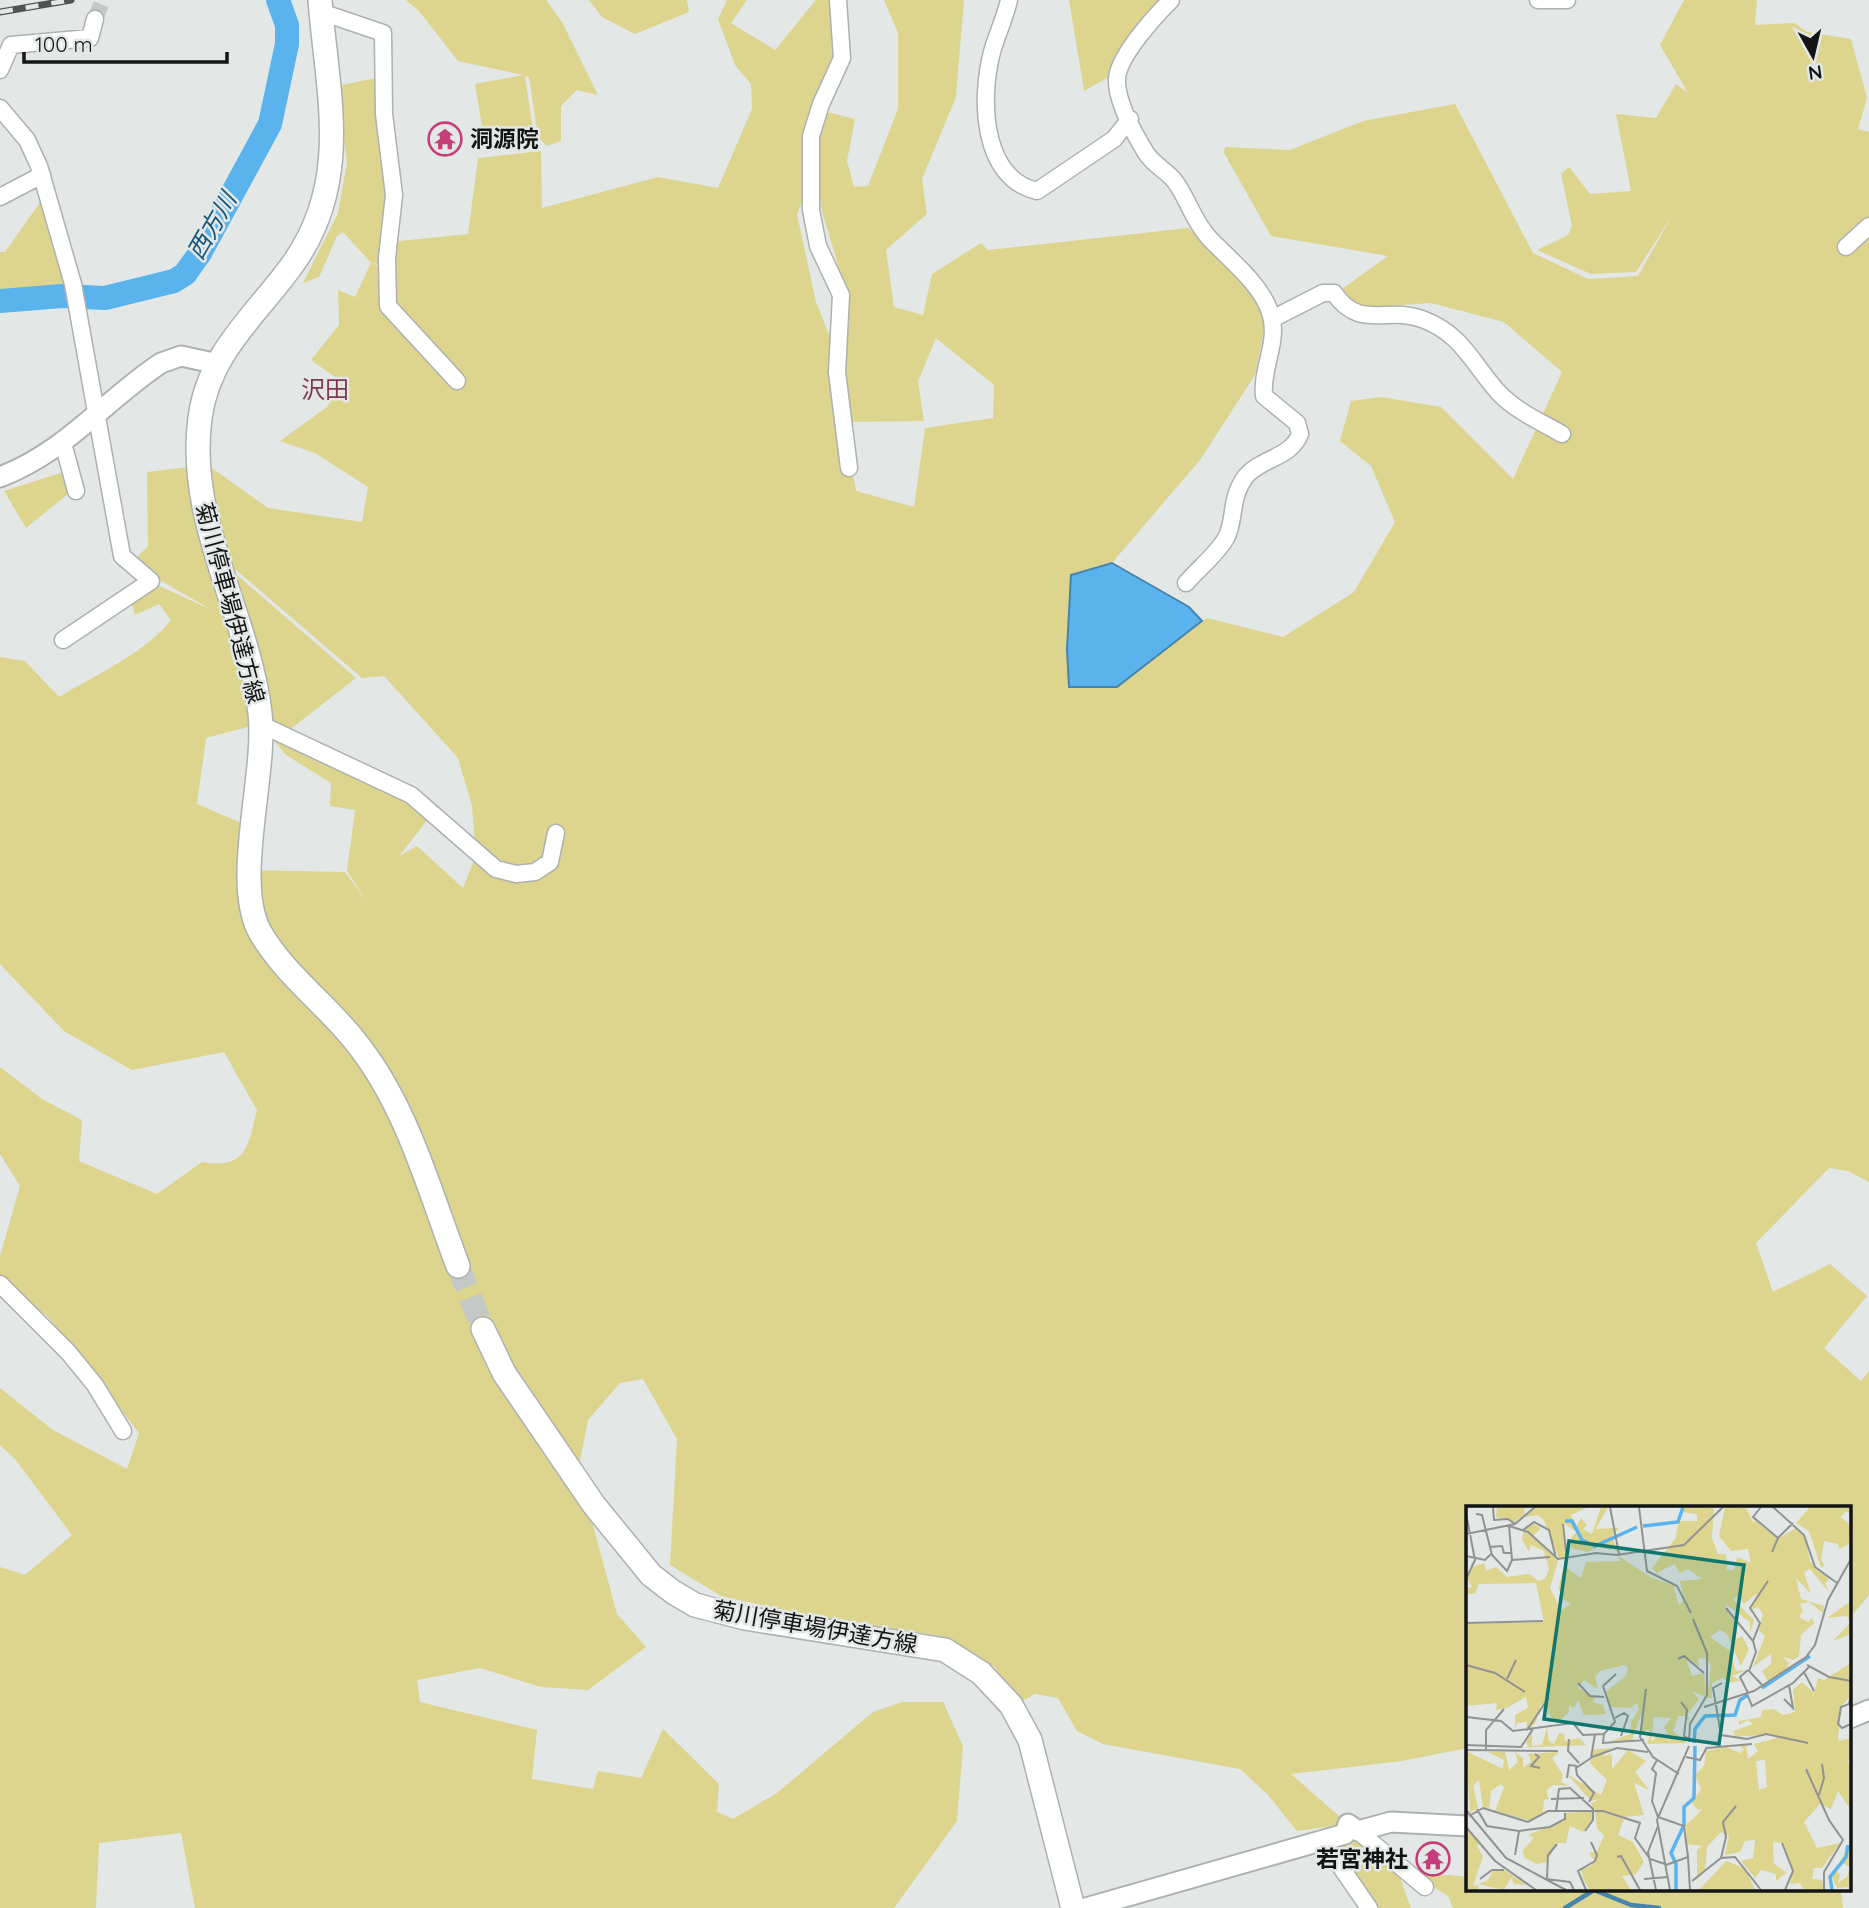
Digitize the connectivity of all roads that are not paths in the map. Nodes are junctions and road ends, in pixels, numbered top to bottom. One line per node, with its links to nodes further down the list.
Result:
1 (838, 0): 21 (street)
2 (1009, 0): 10 (street)
3 (1171, 0): 10 (street)
4 (1538, 0): 5 (street)
5 (1566, 0)
6 (320, 6): 16 (main road, 菊川停車場伊達方線); 17 (street)
7 (95, 19): 8 (street)
8 (0, 70)
9 (0, 107): 11 (street)
10 (1130, 119): 15 (street)
11 (42, 176): 12 (street); 18 (street)
12 (0, 197)
13 (1869, 226): 14 (street)
14 (1846, 247)
15 (1272, 319): 19 (street); 24 (street)
16 (218, 364): 18 (street); 26 (main road, 菊川停車場伊達方線)
17 (457, 381)
18 (96, 418): 20 (street); 25 (street)
19 (1562, 434)
20 (63, 443): 22 (street); 23 (street)
21 (849, 468)
22 (0, 477)
23 (76, 491)
24 (1186, 583)
25 (63, 640)
26 (260, 724): 27 (street); 28 (main road, 菊川停車場伊達方線)
27 (556, 833)
28 (458, 1266)
29 (0, 1284): 31 (street)
30 (483, 1329): 36 (main road, 菊川停車場伊達方線)
31 (123, 1431)
32 (1466, 1826): 33 (street)
33 (1358, 1831): 34 (street); 35 (street)
34 (1323, 1840): 37 (street); 38 (street)
35 (1425, 1886)
36 (1073, 1908)
37 (1086, 1908)
38 (1369, 1908)

